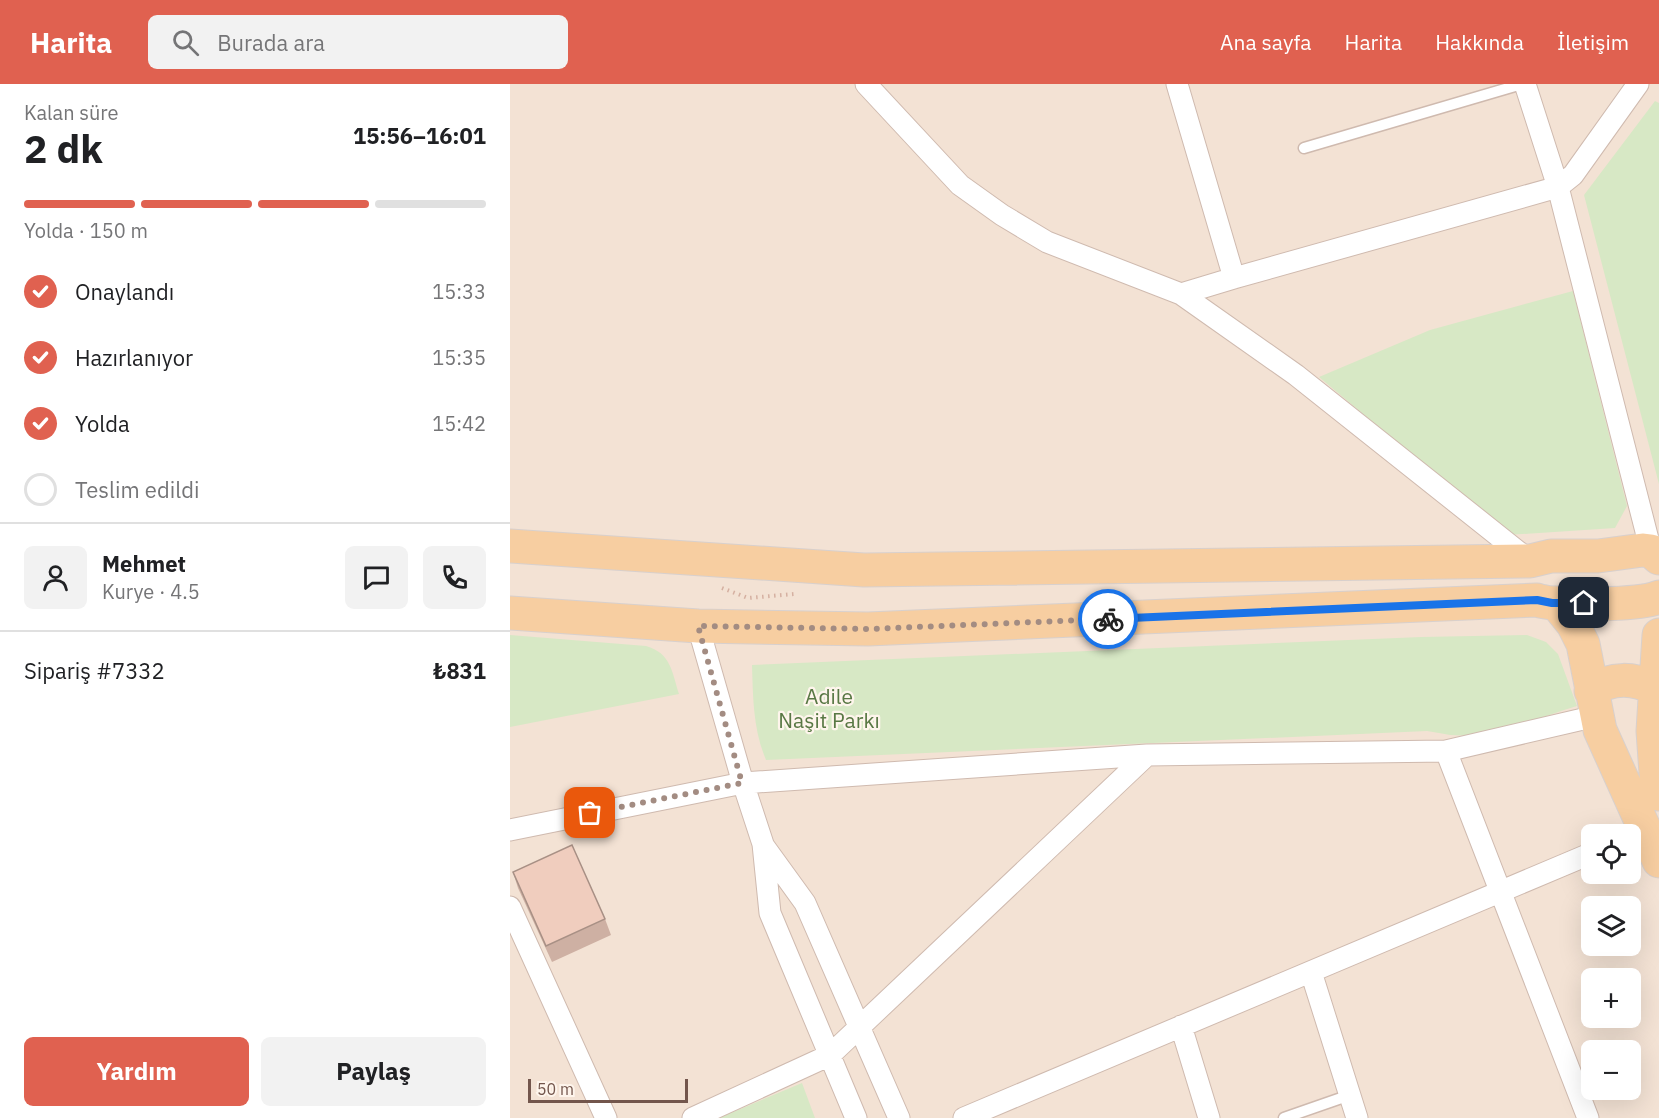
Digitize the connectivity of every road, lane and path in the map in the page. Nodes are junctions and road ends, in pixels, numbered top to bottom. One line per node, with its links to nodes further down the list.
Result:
1 (866, 84): 8 (street)
2 (1177, 84): 7 (street)
3 (1523, 84): 5 (lane); 6 (street)
4 (1638, 84): 6 (street)
5 (1304, 148)
6 (1558, 187): 7 (street); 10 (street)
7 (1234, 278): 8 (street)
8 (1181, 294): 11 (street)
9 (510, 546): 11 (main road)
10 (1656, 549): 11 (main road)
11 (1530, 561): 13 (main road)
12 (1659, 597): 13 (main road)
13 (1547, 602): 15 (main road); 18 (main road)
14 (510, 613): 15 (main road)
15 (698, 626): 21 (street)
16 (1659, 635): 17 (main road)
17 (1658, 690): 18 (main road); 22 (main road)
18 (1593, 703): 19 (street); 23 (main road)
19 (1446, 751): 20 (street); 29 (street)
20 (1147, 755): 21 (street); 33 (street)
21 (742, 783): 24 (street); 26 (street)
22 (1659, 794)
23 (1634, 824)
24 (510, 830)
25 (1641, 838): 28 (main road)
26 (763, 844): 33 (street); 34 (street)
27 (1581, 858): 29 (street)
28 (1659, 861)
29 (1500, 892): 31 (street); 44 (street)
30 (510, 907): 36 (street)
31 (1311, 972): 32 (street); 35 (street)
32 (1181, 1026): 40 (street); 41 (street)
33 (858, 1028): 34 (street); 39 (street)
34 (830, 1055): 37 (street); 38 (street)
35 (1350, 1095): 42 (lane); 43 (street)
36 (606, 1118)
37 (693, 1118)
38 (856, 1118)
39 (899, 1118)
40 (964, 1118)
41 (1209, 1118)
42 (1284, 1118)
43 (1358, 1118)
44 (1588, 1118)

